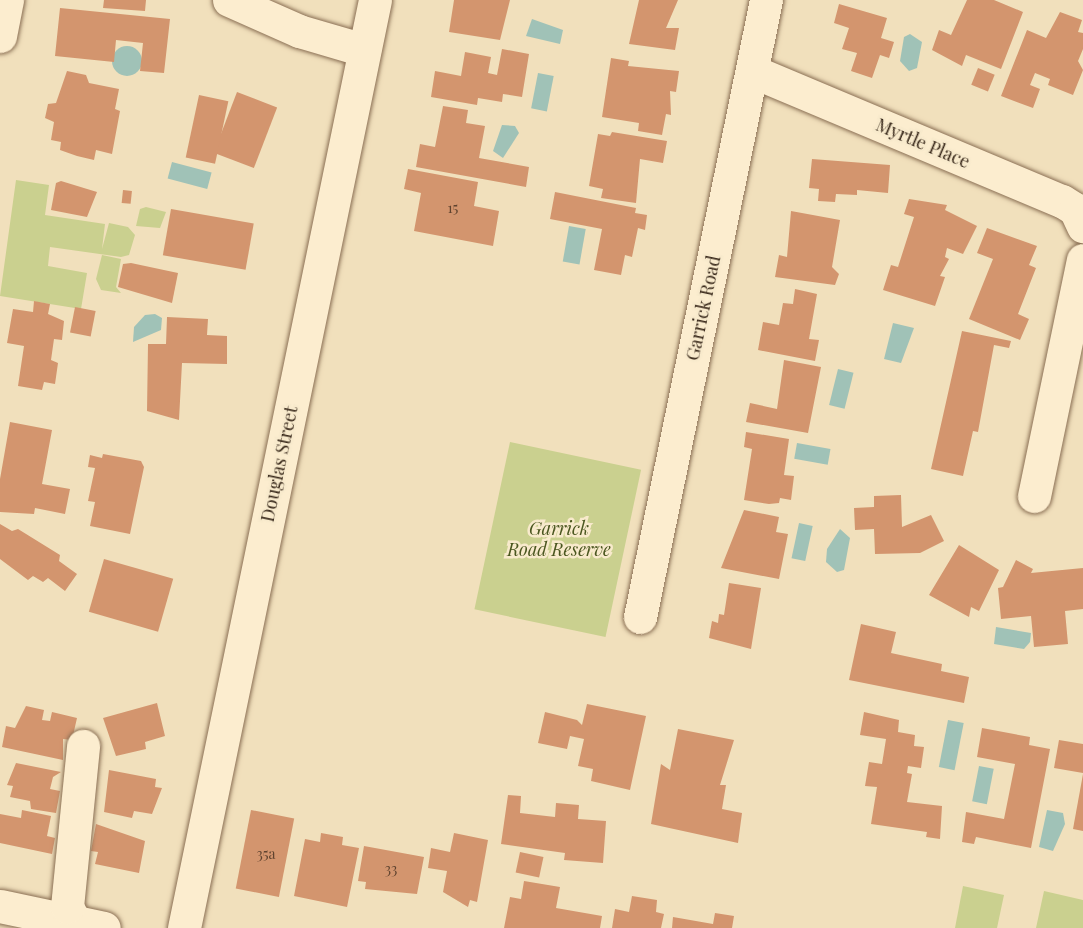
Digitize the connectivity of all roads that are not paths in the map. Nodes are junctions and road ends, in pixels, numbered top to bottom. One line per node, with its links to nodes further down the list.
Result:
1 (8, 0): 5 (street)
2 (229, 0): 6 (street)
3 (375, 0): 6 (street, Douglas Street)
4 (766, 0): 7 (street, Garrick Road)
5 (0, 37)
6 (364, 50): 15 (street, Douglas Street)
7 (752, 71): 8 (street, Myrtle Place); 11 (street, Garrick Road)
8 (1083, 226)
9 (1083, 260): 10 (street)
10 (1034, 496)
11 (640, 617)
12 (83, 746): 14 (street)
13 (0, 906): 14 (street)
14 (90, 925)
15 (184, 928)

